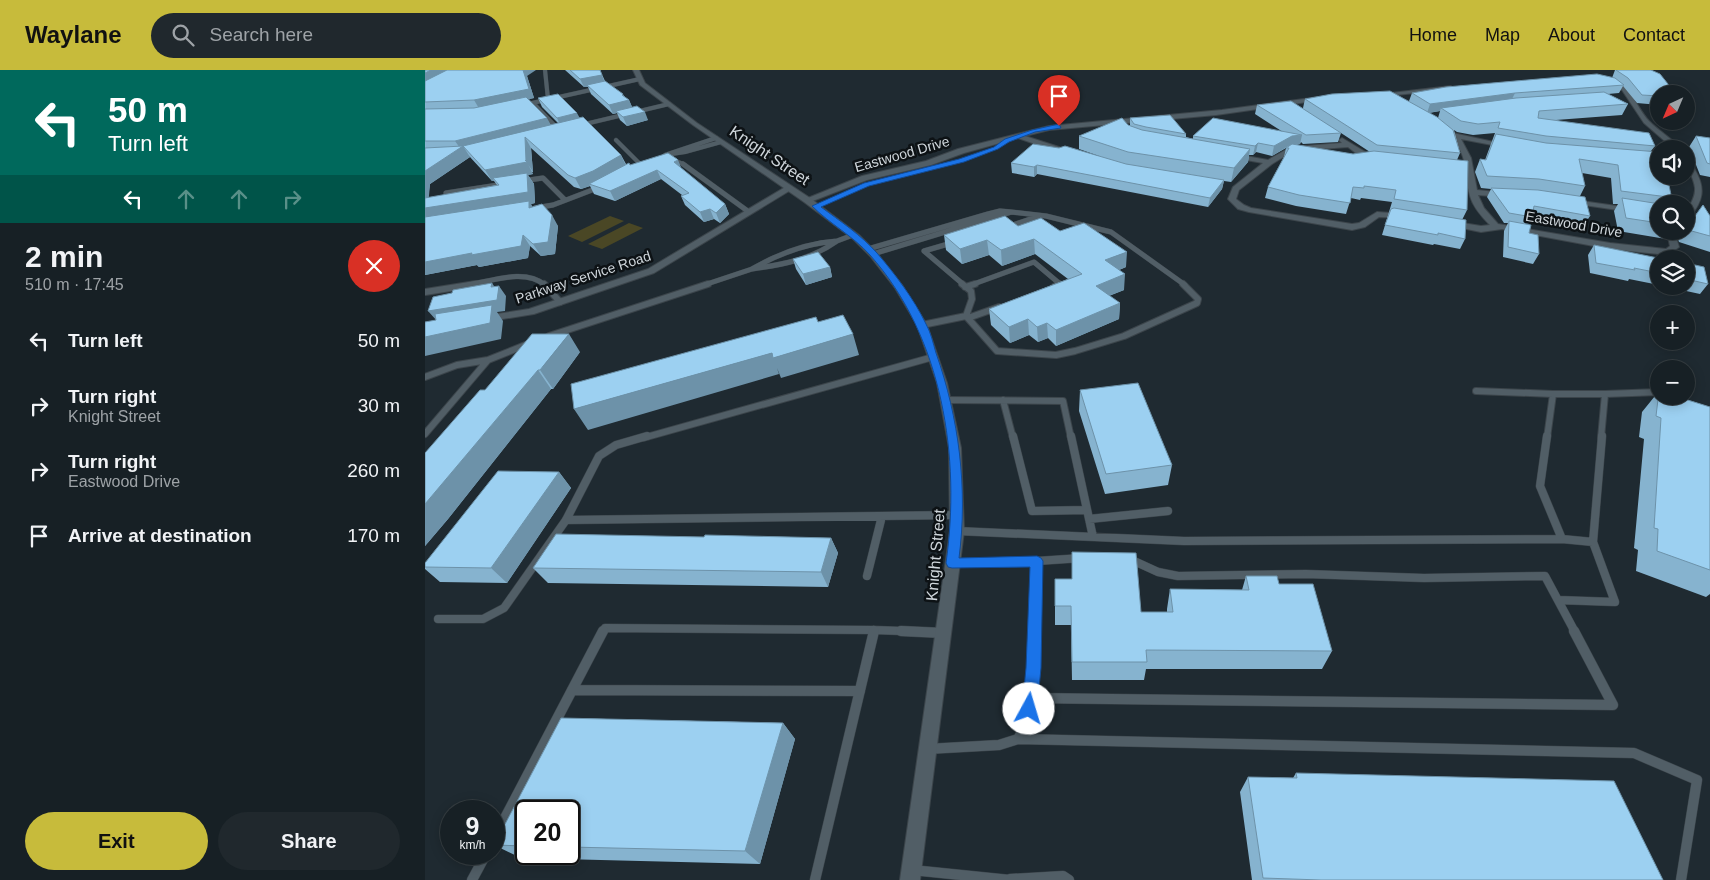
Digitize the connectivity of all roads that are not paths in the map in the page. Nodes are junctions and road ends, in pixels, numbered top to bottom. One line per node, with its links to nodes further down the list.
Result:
1 (545, 70): 10 (lane)
2 (638, 74): 10 (lane); 14 (street, Knight Street)
3 (1602, 79): 7 (street)
4 (1463, 87): 5 (street)
5 (1389, 94): 6 (street); 11 (street)
6 (1369, 95)
7 (1628, 97): 9 (street); 30 (street)
8 (1330, 98): 13 (street, Eastwood Drive)
9 (1618, 98)
10 (548, 99): 12 (lane)
11 (1398, 101)
12 (533, 102): 15 (lane); 22 (lane)
13 (1287, 103): 16 (street); 17 (street, Eastwood Drive)
14 (669, 104): 18 (lane); 28 (street, Knight Street)
15 (515, 106)
16 (1300, 111)
17 (1120, 120): 20 (street); 26 (street, Eastwood Drive)
18 (578, 126)
19 (569, 128): 22 (lane)
20 (1125, 128)
21 (1446, 130): 25 (street)
22 (560, 131): 23 (lane)
23 (551, 133)
24 (1336, 136): 31 (street)
25 (1454, 136): 32 (street); 47 (street)
26 (1021, 137): 29 (street, Eastwood Drive); 33 (street)
27 (616, 140): 44 (lane)
28 (719, 140): 36 (lane); 53 (street, Knight Street)
29 (1007, 140): 60 (street, Eastwood Drive); 60 (street, Eastwood Drive)
30 (1668, 140)
31 (1349, 145): 34 (street); 39 (street)
32 (1515, 147)
33 (1070, 151)
34 (1285, 152): 37 (street); 43 (street)
35 (1220, 153): 43 (street)
36 (665, 155): 38 (lane); 63 (lane)
37 (1310, 156)
38 (656, 158)
39 (1371, 158): 41 (street); 42 (street)
40 (647, 160): 44 (lane)
41 (1386, 160)
42 (1357, 161)
43 (1269, 162): 54 (street)
44 (639, 163): 45 (lane)
45 (632, 166)
46 (1459, 168): 47 (street)
47 (1469, 168): 55 (street)
48 (1695, 176): 61 (street)
49 (514, 182): 58 (lane)
50 (607, 183): 58 (lane)
51 (504, 184): 56 (lane)
52 (1228, 187): 54 (street)
53 (790, 188): 60 (street, Knight Street); 63 (street, Parkway Service Road)
54 (1238, 188): 67 (street)
55 (1473, 192): 57 (street); 69 (street)
56 (446, 193)
57 (1514, 195)
58 (565, 200): 62 (lane)
59 (1562, 200): 65 (street)
60 (812, 203): 71 (street, Knight Street)
61 (1695, 207)
62 (526, 210)
63 (749, 212): 83 (street, Parkway Service Road)
64 (1011, 212): 66 (lane); 72 (lane); 76 (lane)
65 (1650, 213)
66 (1039, 216): 70 (lane); 85 (lane)
67 (1418, 218)
68 (1445, 223): 69 (street, Eastwood Drive)
69 (1495, 226): 74 (street, Eastwood Drive)
70 (1000, 229)
71 (853, 235): 75 (lane); 77 (street, Knight Street)
72 (909, 237): 76 (lane); 77 (lane)
73 (962, 240): 78 (lane)
74 (1673, 240)
75 (837, 241): 79 (lane); 79 (lane)
76 (914, 241): 77 (lane); 78 (lane)
77 (871, 251): 87 (street, Knight Street)
78 (924, 251): 80 (lane)
79 (752, 270): 89 (lane)
80 (965, 286): 81 (lane); 85 (lane)
81 (1051, 288)
82 (425, 292): 83 (lane)
83 (560, 302): 86 (street, Parkway Service Road)
84 (1005, 305): 85 (lane)
85 (967, 317): 87 (lane)
86 (473, 321)
87 (922, 324): 88 (street, Knight Street)
88 (933, 357): 95 (street, Knight Street); 102 (lane)
89 (488, 360): 90 (lane); 97 (lane)
90 (425, 377)
91 (1476, 391): 93 (lane)
92 (1650, 392): 94 (lane)
93 (1553, 394): 94 (lane); 105 (lane)
94 (1605, 394): 106 (lane)
95 (945, 400): 96 (lane); 100 (street, Knight Street)
96 (1003, 400): 99 (lane); 99 (lane)
97 (425, 434)
98 (1168, 511): 99 (lane)
99 (1088, 514): 104 (lane)
100 (957, 515): 101 (lane); 103 (street, Knight Street)
101 (882, 516): 102 (lane); 111 (lane)
102 (566, 520): 113 (lane)
103 (957, 532): 104 (lane); 110 (street, Knight Street)
104 (1093, 537): 105 (lane)
105 (1562, 539): 106 (lane)
106 (1593, 542): 112 (lane)
107 (1094, 558): 109 (lane)
108 (1118, 560): 112 (lane)
109 (1037, 561): 110 (lane); 118 (lane)
110 (952, 563): 115 (street, Knight Street)
111 (867, 576)
112 (1558, 600): 118 (lane)
113 (439, 619)
114 (875, 630): 115 (lane); 116 (lane); 117 (lane)
115 (943, 633): 120 (street, Knight Street)
116 (572, 690): 117 (lane); 121 (lane)
117 (860, 691): 126 (lane)
118 (1030, 698): 119 (lane)
119 (1018, 739): 120 (lane); 128 (lane)
120 (927, 749): 123 (street, Knight Street)
121 (505, 818)
122 (480, 865): 125 (lane)
123 (910, 875): 124 (lane)
124 (1010, 879): 127 (lane)
125 (472, 880)
126 (815, 880)
127 (1069, 880)
128 (1681, 880)

